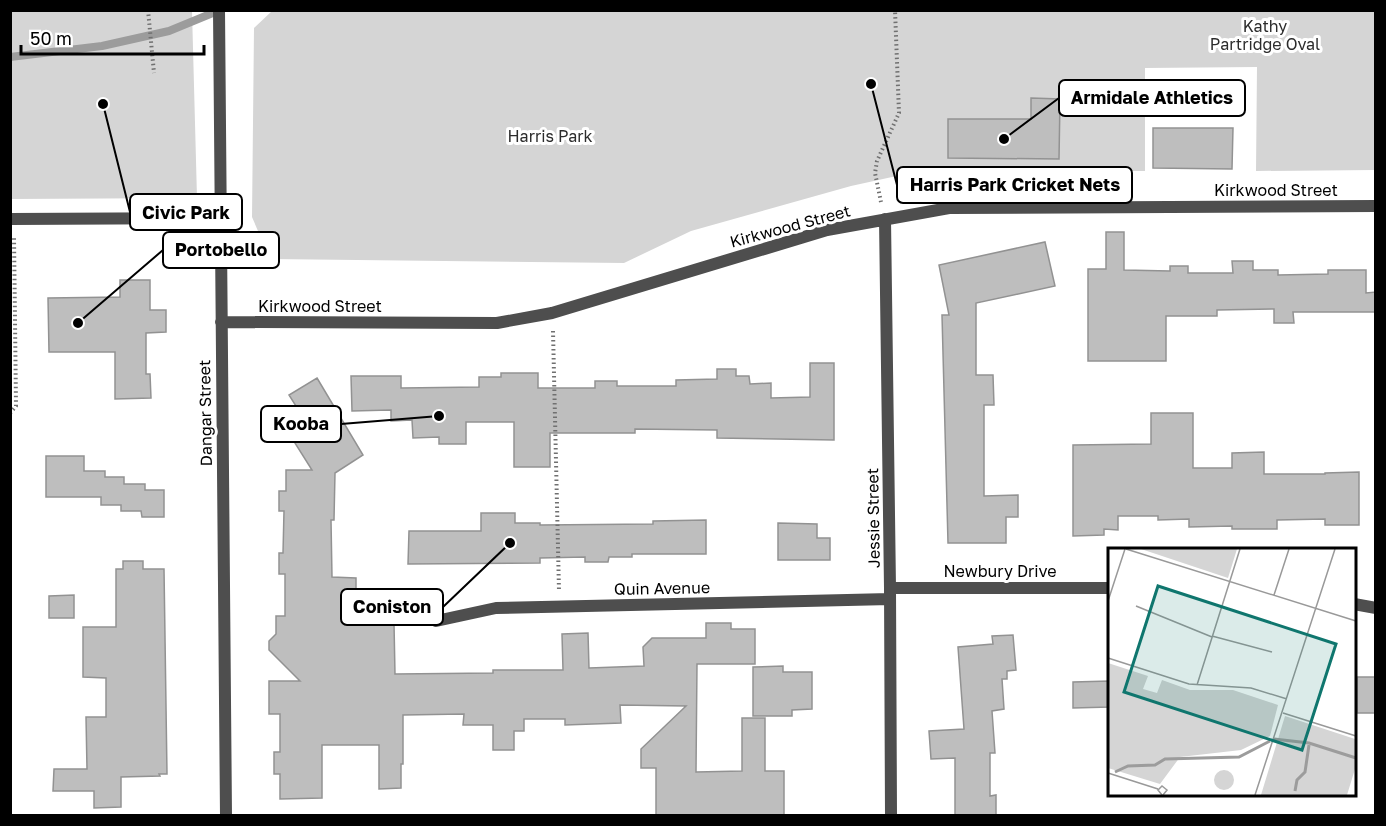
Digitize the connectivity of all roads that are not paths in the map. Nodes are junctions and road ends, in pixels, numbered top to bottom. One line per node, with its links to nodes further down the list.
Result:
1 (219, 10): 3 (street, Dangar Street)
2 (1376, 206): 5 (street, Kirkwood Street)
3 (220, 218): 4 (street); 6 (street, Dangar Street)
4 (10, 219)
5 (885, 219): 6 (street, Kirkwood Street); 8 (street, Jessie Street)
6 (221, 322): 12 (street, Dangar Street)
7 (1108, 588): 8 (street, Newbury Drive)
8 (890, 593): 11 (street, Quin Avenue); 13 (street, Jessie Street)
9 (1356, 604): 10 (street)
10 (1376, 608)
11 (436, 621)
12 (226, 816)
13 (891, 816)

